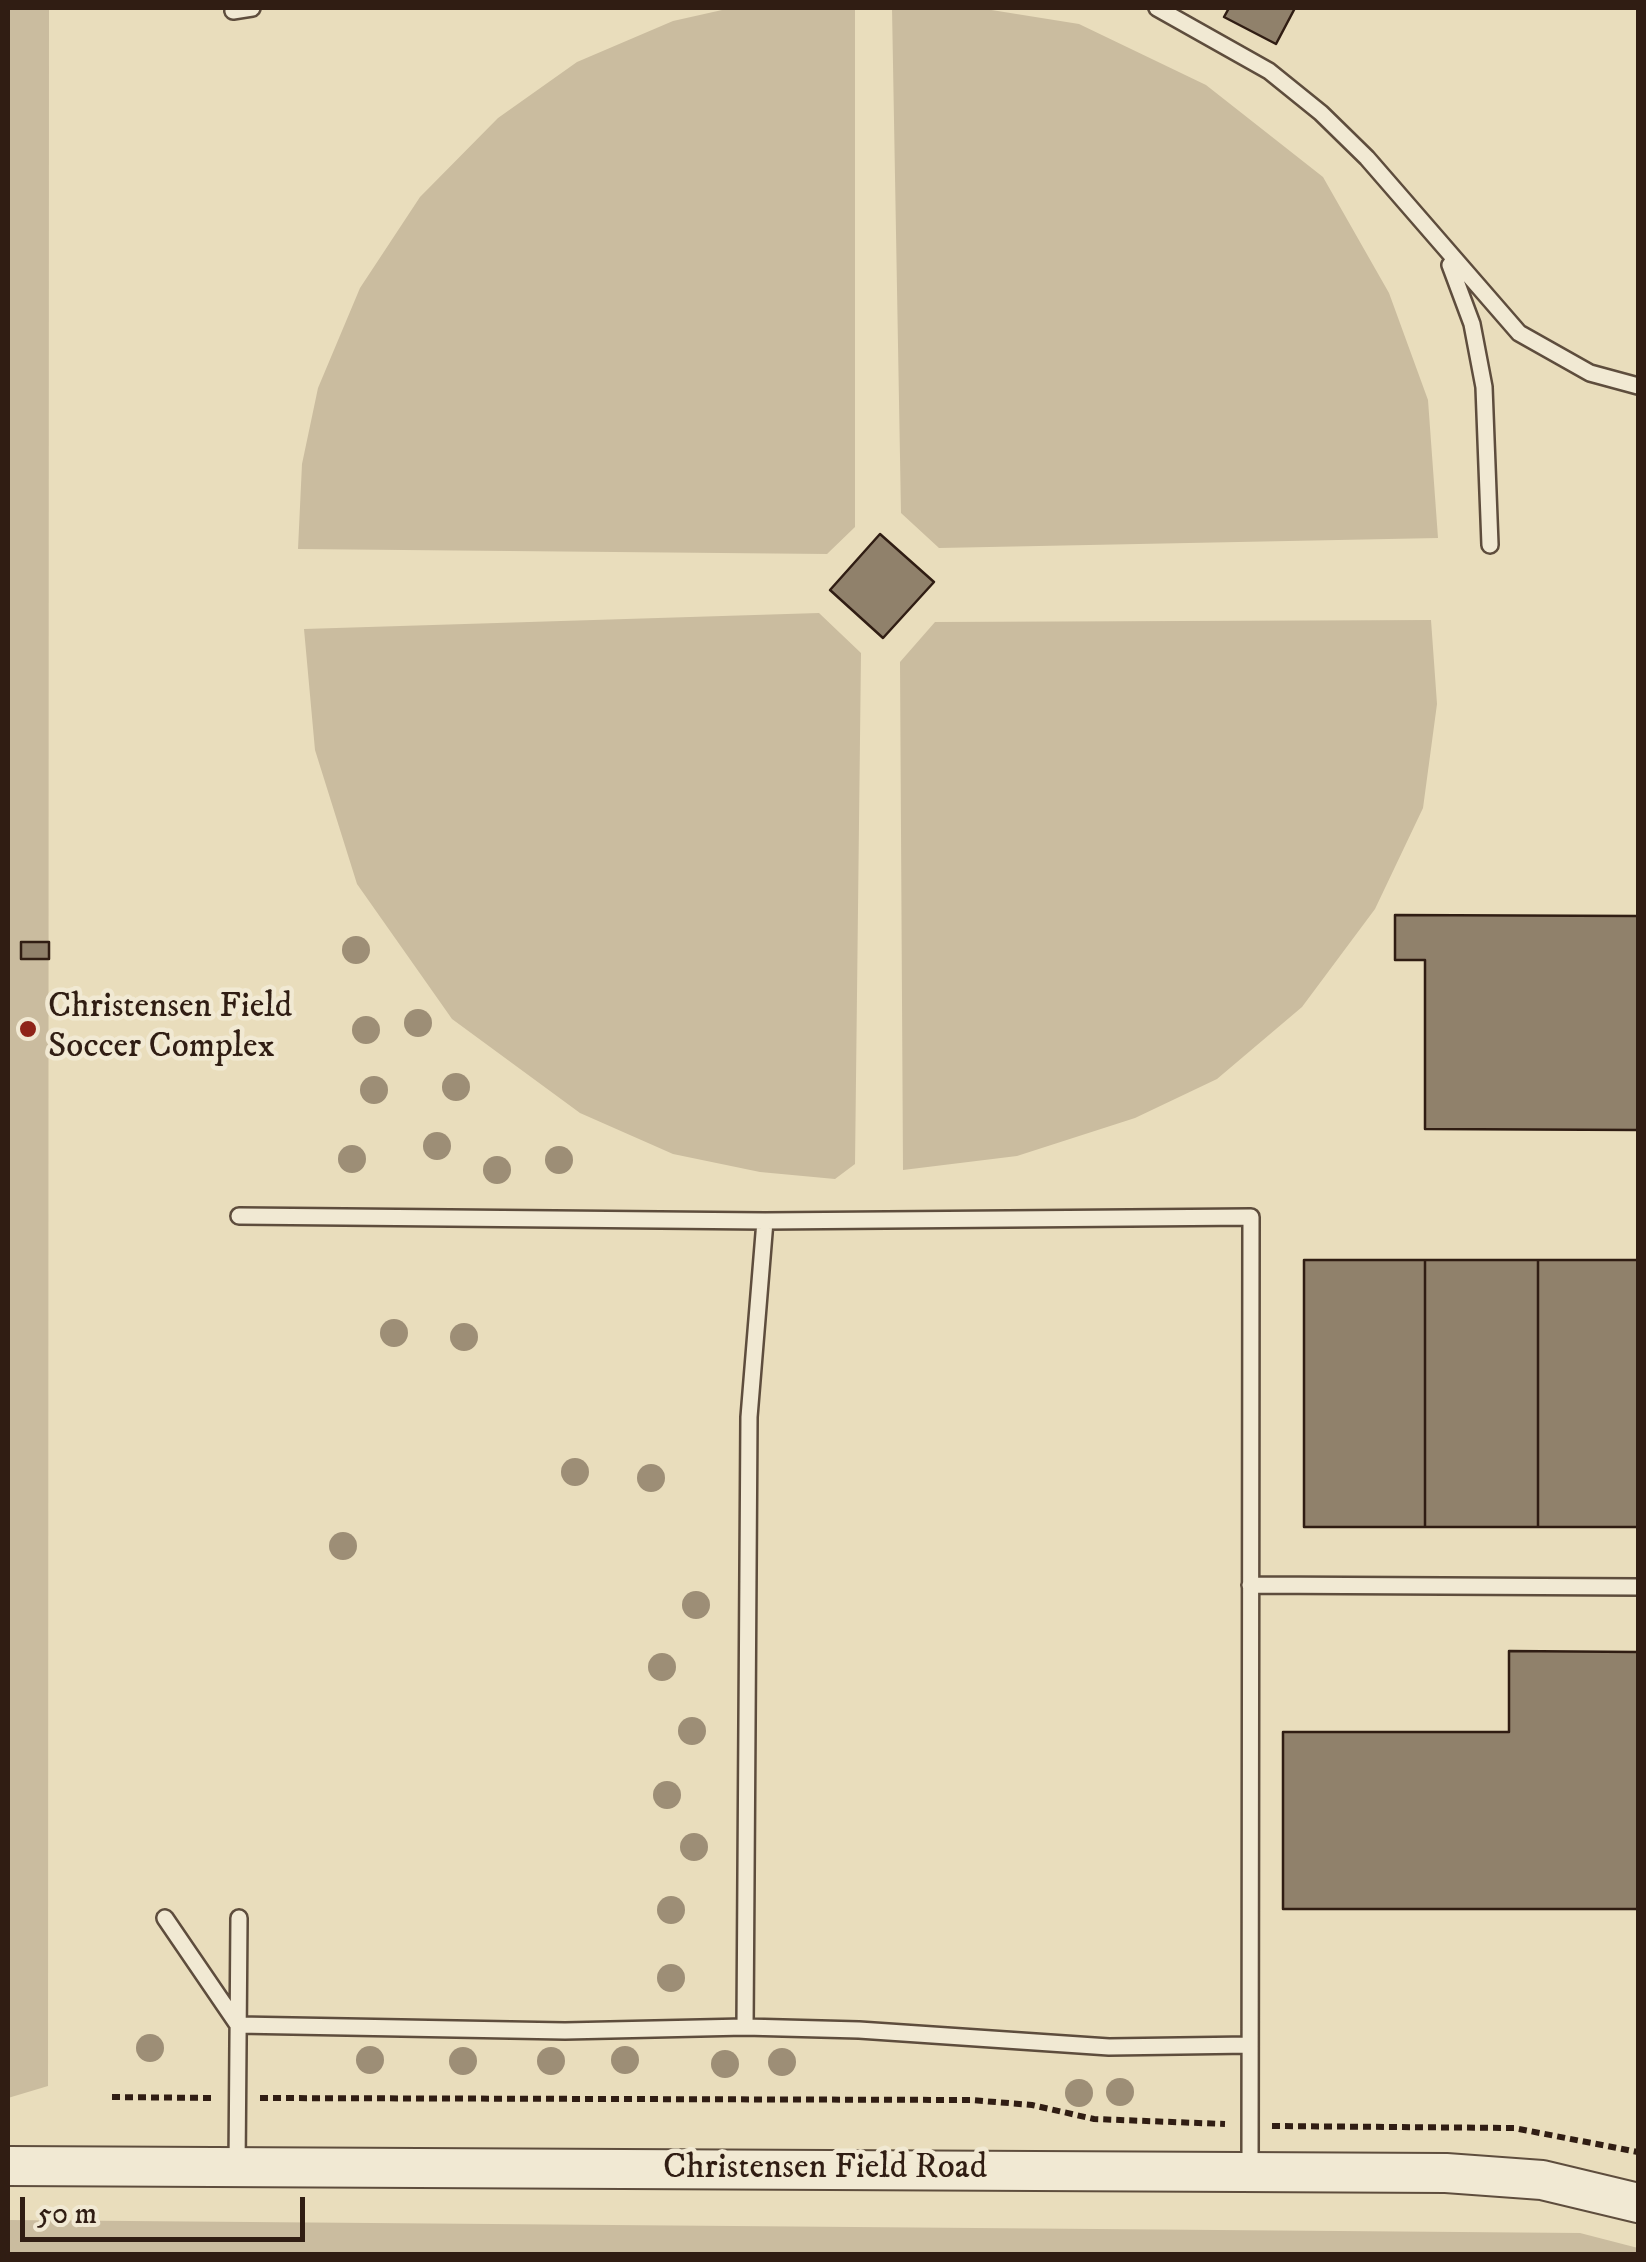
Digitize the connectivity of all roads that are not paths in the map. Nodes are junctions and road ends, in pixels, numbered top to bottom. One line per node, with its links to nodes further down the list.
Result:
1 (252, 8): 3 (lane)
2 (1158, 8): 4 (lane)
3 (233, 11)
4 (1441, 248): 5 (lane); 6 (lane)
5 (1638, 386)
6 (1490, 545)
7 (239, 1216): 8 (lane)
8 (765, 1221): 9 (lane); 14 (lane)
9 (1250, 1585): 10 (lane); 15 (lane)
10 (1638, 1587)
11 (165, 1918): 13 (lane)
12 (239, 1918): 13 (lane)
13 (238, 2025): 14 (lane); 17 (lane)
14 (745, 2028): 15 (lane)
15 (1250, 2044): 18 (lane)
16 (8, 2166): 17 (street, Christensen Field Road)
17 (237, 2168): 18 (street, Christensen Field Road)
18 (1250, 2171): 19 (street, Christensen Field Road)
19 (1638, 2203)

